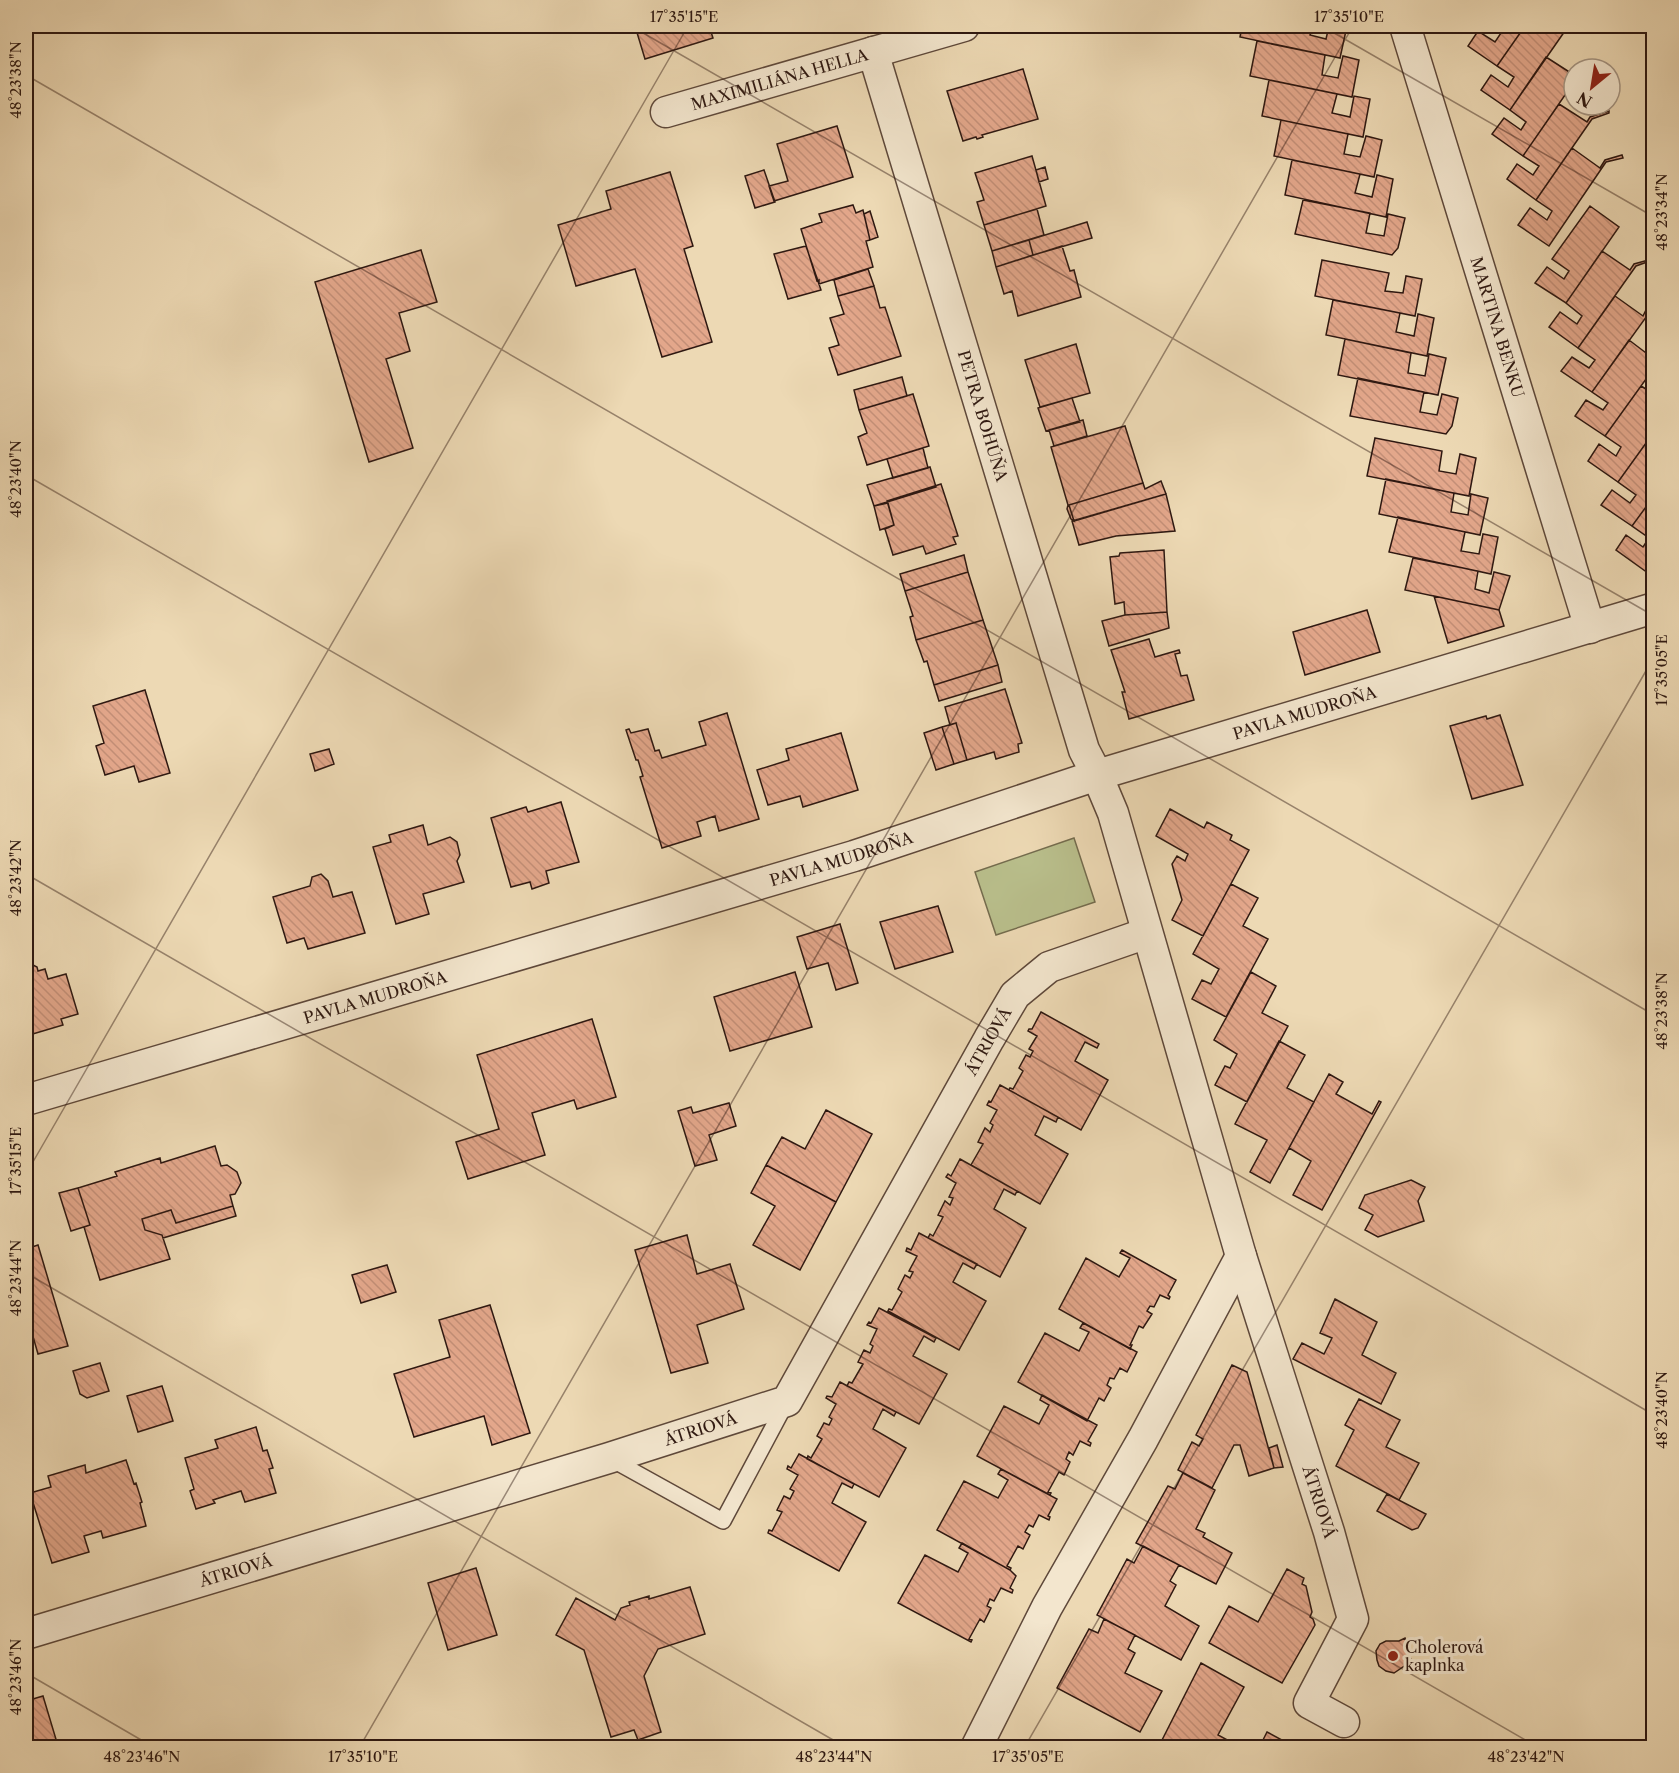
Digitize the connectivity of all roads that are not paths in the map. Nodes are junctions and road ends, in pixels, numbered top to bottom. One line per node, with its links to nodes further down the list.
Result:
1 (964, 26): 3 (street, MAXIMILIÁNA HELLA)
2 (1406, 26): 6 (street, MARTINA BENKU)
3 (873, 52): 4 (street, MAXIMILIÁNA HELLA); 7 (street, PETRA BOHÚŇA)
4 (666, 112)
5 (1653, 608): 6 (street, PAVLA MUDROŇA)
6 (1590, 628): 7 (street, PAVLA MUDROŇA)
7 (1097, 775): 8 (street, ÁTRIOVÁ); 9 (street, PAVLA MUDROŇA)
8 (1147, 933): 10 (street, ÁTRIOVÁ); 11 (street, ÁTRIOVÁ)
9 (26, 1100)
10 (1241, 1256): 14 (street, ÁTRIOVÁ); 15 (street)
11 (788, 1401): 12 (street, ÁTRIOVÁ); 12 (lane)
12 (609, 1458): 13 (street, ÁTRIOVÁ)
13 (26, 1634)
14 (1344, 1722)
15 (976, 1748)

